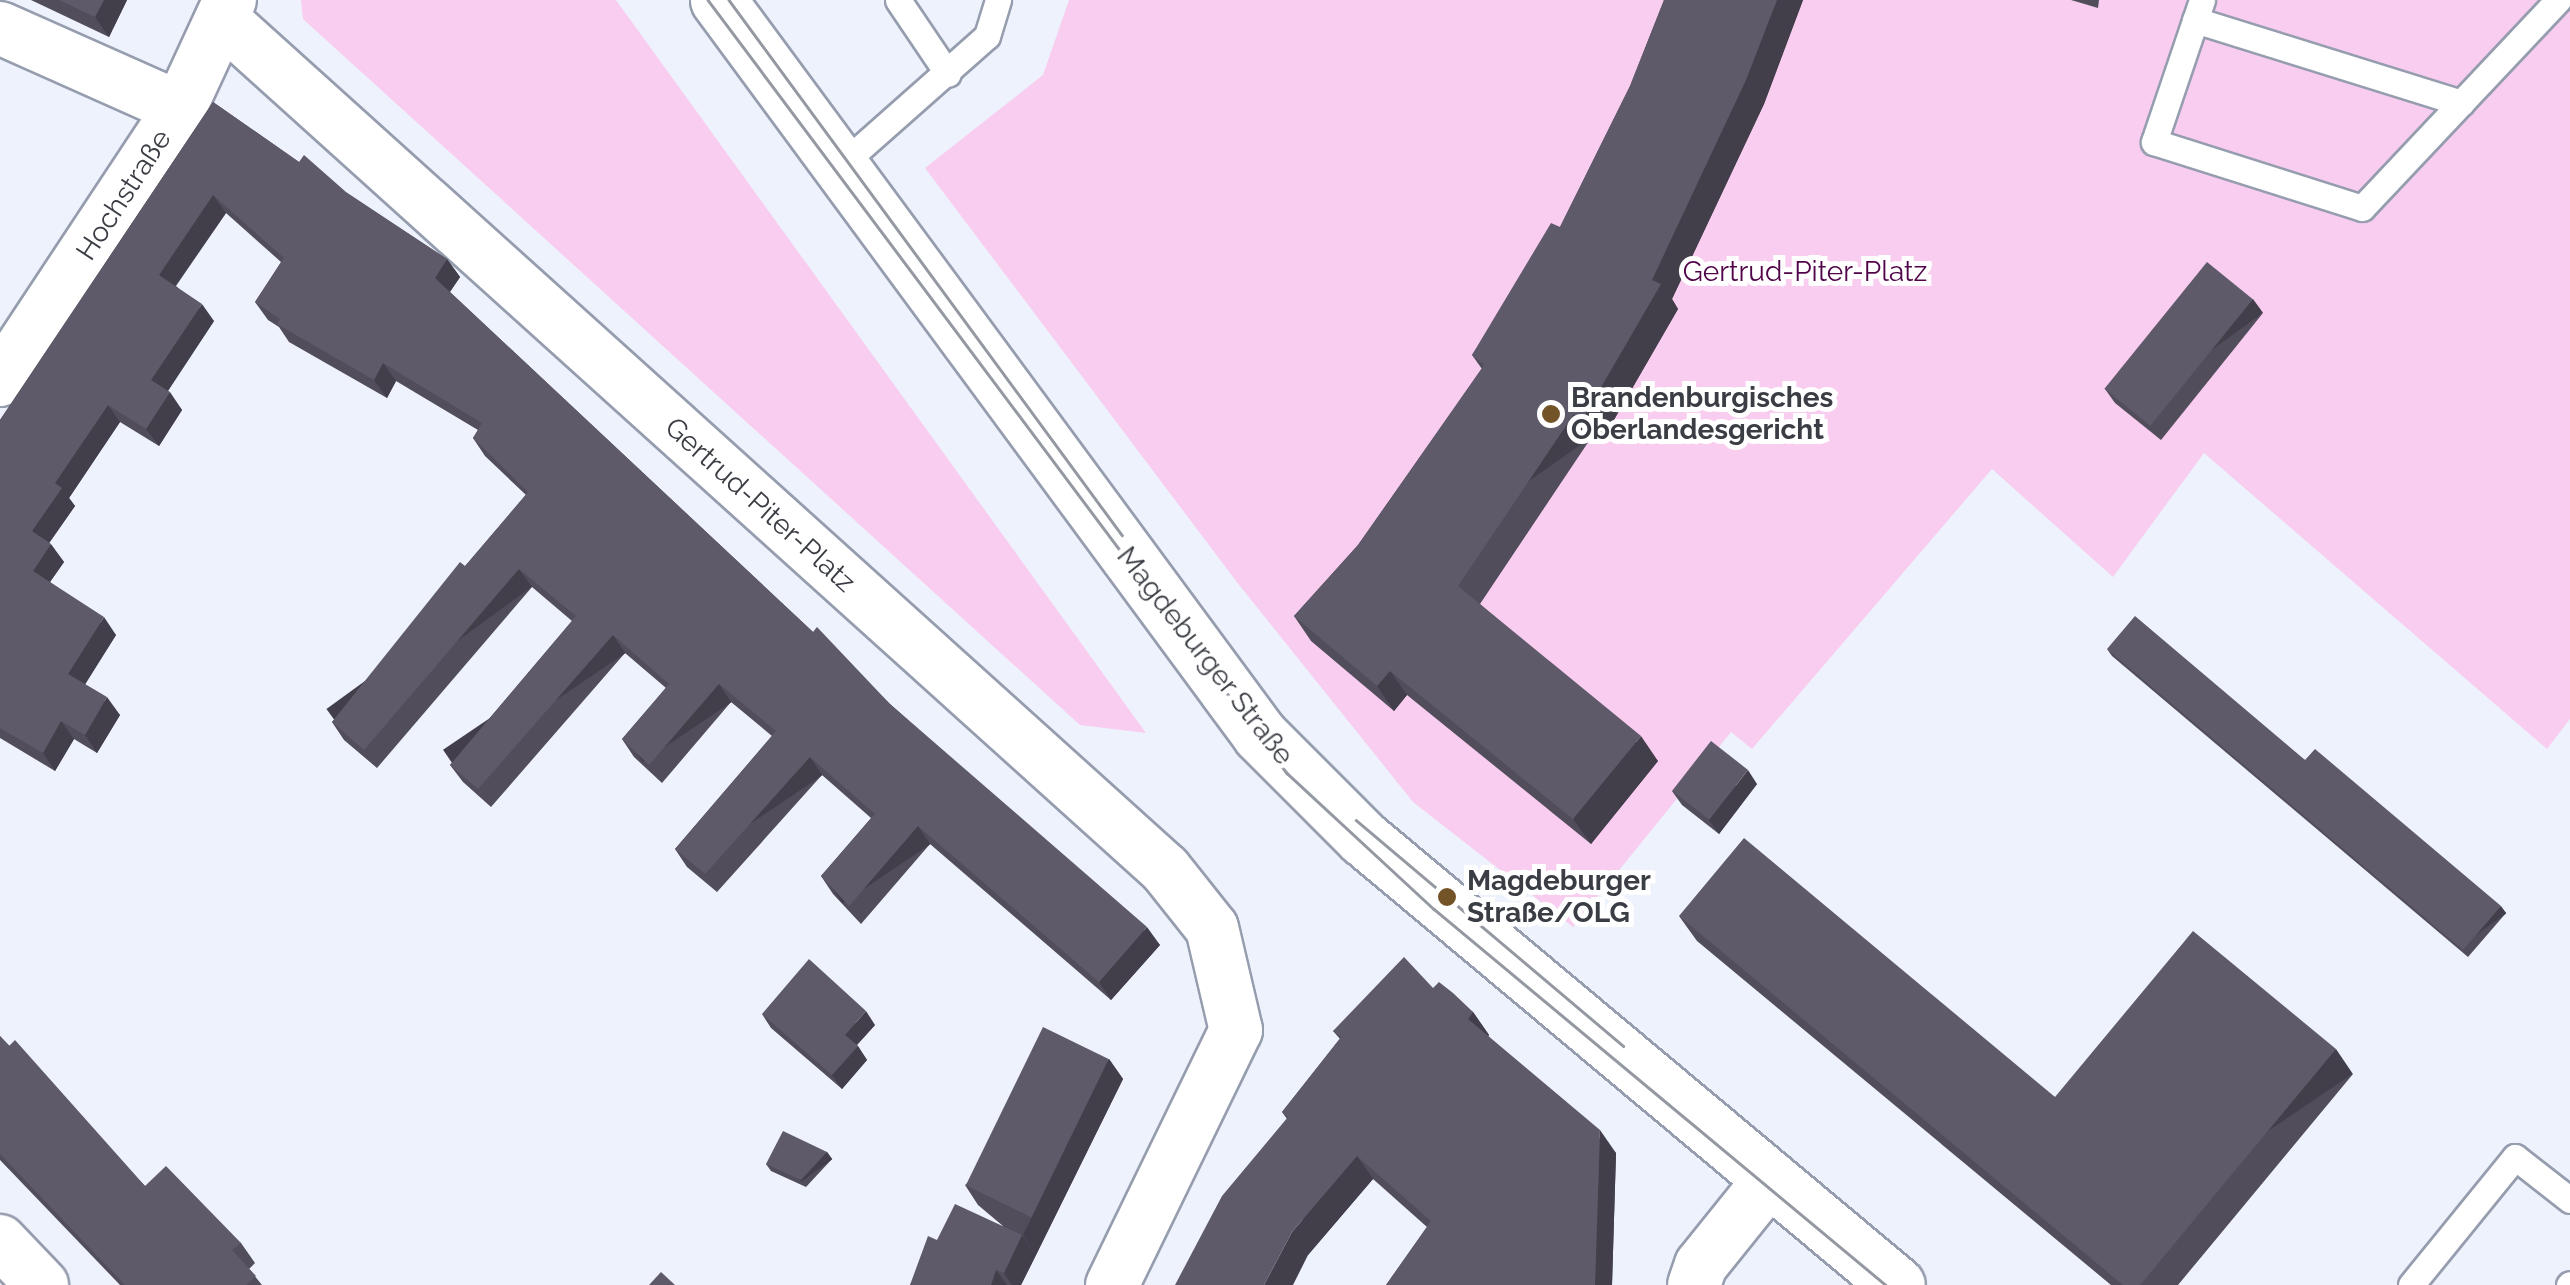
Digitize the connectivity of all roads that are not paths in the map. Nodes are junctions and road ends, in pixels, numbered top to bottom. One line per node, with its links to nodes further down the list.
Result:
1 (718, 0): 11 (street, Magdeburger Straße)
2 (898, 0): 8 (lane)
3 (998, 0): 8 (lane)
4 (2558, 0): 9 (lane)
5 (226, 10): 10 (street, Hochstraße); 17 (street, Gertrud-Piter-Platz)
6 (2198, 10): 9 (lane); 9 (lane)
7 (0, 28): 10 (street)
8 (948, 74): 11 (lane)
9 (2461, 104)
10 (180, 108): 12 (street, Hochstraße)
11 (840, 166): 13 (street, Magdeburger Straße)
12 (0, 380)
13 (1771, 1178): 18 (street); 19 (street, Magdeburger Straße)
14 (2570, 1200): 20 (lane)
15 (0, 1241): 16 (street)
16 (42, 1285)
17 (1112, 1285)
18 (1694, 1285)
19 (1897, 1285)
20 (2411, 1285)

